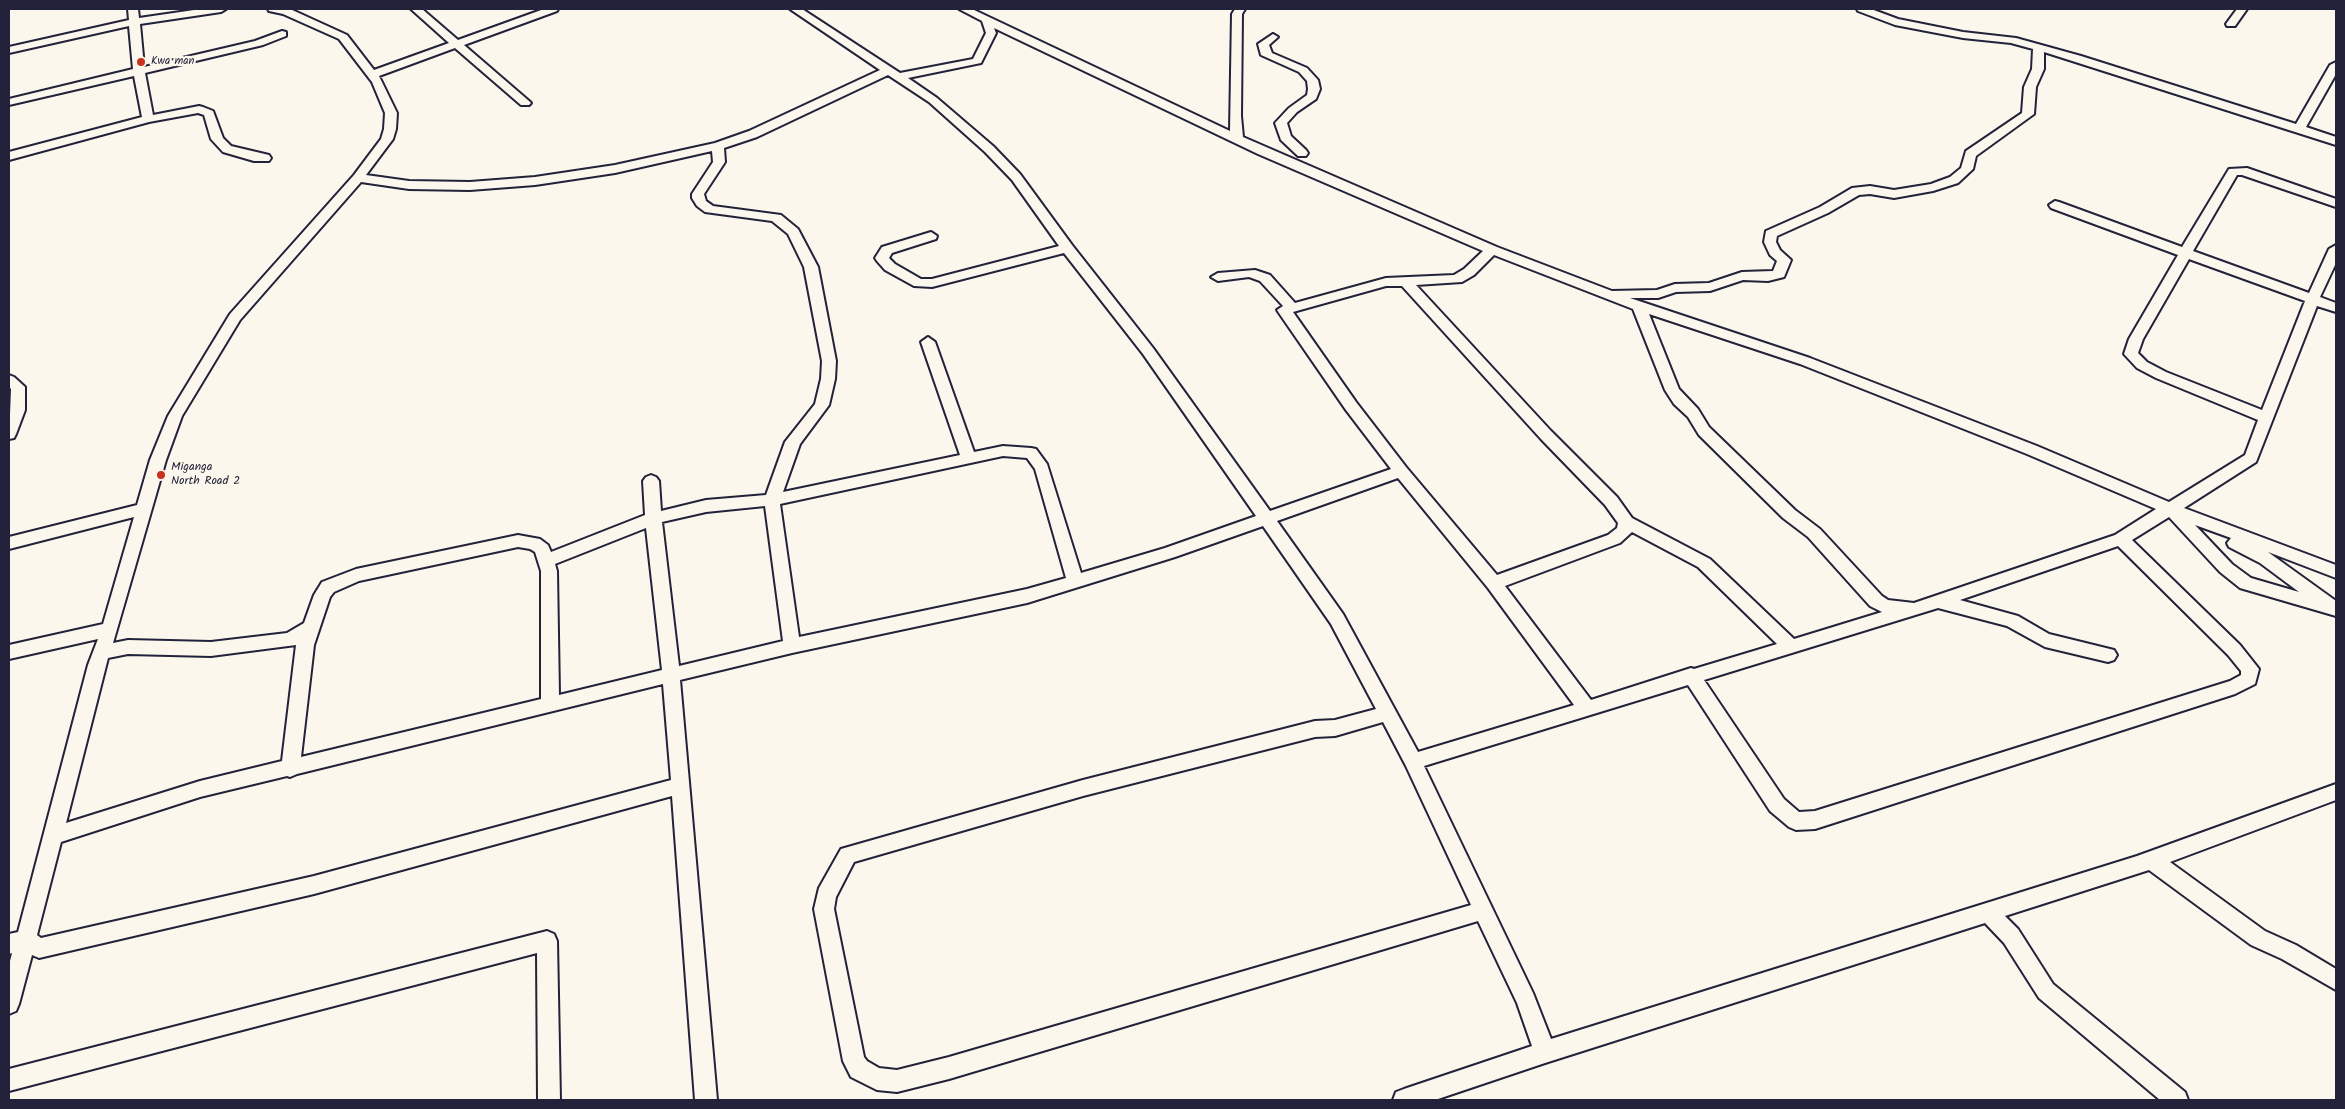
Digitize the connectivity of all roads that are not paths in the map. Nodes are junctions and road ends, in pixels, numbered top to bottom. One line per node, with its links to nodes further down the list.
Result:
1 (133, 9): 13 (street)
2 (181, 9): 13 (street)
3 (221, 9): 13 (street)
4 (273, 9): 22 (street)
5 (416, 9): 17 (street)
6 (553, 9): 17 (street)
7 (795, 9): 23 (street)
8 (964, 9): 12 (street)
9 (1240, 9): 28 (street)
10 (1862, 9): 18 (street)
11 (2242, 9): 14 (street)
12 (986, 19): 23 (street); 28 (street)
13 (136, 21): 19 (street); 21 (street)
14 (2231, 24)
15 (282, 34): 21 (street)
16 (1273, 37): 31 (street)
17 (458, 44): 22 (street); 25 (street)
18 (2038, 47): 27 (street); 44 (street)
19 (9, 50)
20 (2336, 65): 27 (street)
21 (139, 71): 24 (street); 26 (street)
22 (373, 74): 34 (street)
23 (892, 74): 30 (street); 38 (street)
24 (9, 102)
25 (525, 103)
26 (148, 119): 32 (street); 33 (street)
27 (2299, 128): 29 (street)
28 (1237, 138): 40 (street)
29 (2336, 141)
30 (718, 146): 34 (street); 56 (street)
31 (1302, 153)
32 (9, 156)
33 (265, 158)
34 (358, 178): 58 (street)
35 (2336, 203): 41 (street)
36 (2055, 205): 41 (street)
37 (932, 236): 38 (street)
38 (1067, 248): 60 (street)
39 (2336, 249): 45 (street)
40 (1492, 250): 43 (street); 44 (street)
41 (2185, 253): 45 (street); 51 (street)
42 (1218, 277): 47 (street)
43 (1404, 280): 47 (street); 61 (street)
44 (1607, 294): 46 (street)
45 (2314, 298): 48 (street); 51 (street)
46 (1639, 306): 57 (street); 70 (street)
47 (1292, 308): 54 (street)
48 (2336, 308)
49 (928, 342): 53 (street)
50 (9, 380): 52 (street)
51 (2267, 418): 57 (street)
52 (9, 434)
53 (969, 458): 56 (street); 66 (street)
54 (1401, 472): 60 (street); 67 (street)
55 (651, 481): 59 (street)
56 (772, 500): 59 (street); 73 (street)
57 (2171, 509): 62 (street); 65 (street); 69 (street); 69 (street)
58 (143, 510): 63 (street); 72 (street)
59 (654, 518): 64 (street); 78 (street)
60 (1267, 519): 66 (street); 82 (street)
61 (1626, 522): 67 (street); 74 (street)
62 (2121, 539): 68 (street); 79 (street)
63 (9, 543)
64 (546, 561): 71 (street); 80 (street)
65 (2336, 572)
66 (1075, 582): 73 (street)
67 (1494, 583): 81 (street)
68 (1938, 601): 70 (street); 77 (street)
69 (2335, 608)
70 (1915, 609): 74 (street)
71 (310, 628): 76 (street); 84 (street)
72 (110, 629): 75 (street); 76 (street)
73 (792, 646): 78 (street)
74 (1790, 646): 79 (street)
75 (9, 652)
76 (102, 653): 87 (street)
77 (2108, 654)
78 (671, 674): 80 (street); 85 (street)
79 (1691, 675): 81 (street)
80 (550, 704): 84 (street)
81 (1587, 708): 83 (street)
82 (1387, 713): 83 (street); 89 (street)
83 (1413, 761): 89 (street)
84 (290, 768): 87 (street)
85 (680, 785): 91 (street); 97 (street)
86 (2336, 792): 88 (street)
87 (54, 835): 91 (street)
88 (2151, 860): 90 (street); 92 (street)
89 (1484, 910): 94 (street)
90 (1988, 912): 94 (street); 99 (street)
91 (17, 942): 93 (street)
92 (2336, 980)
93 (9, 1004)
94 (1546, 1052): 98 (street)
95 (9, 1080): 96 (street)
96 (549, 1100)
97 (706, 1100)
98 (1404, 1100)
99 (2176, 1100)

